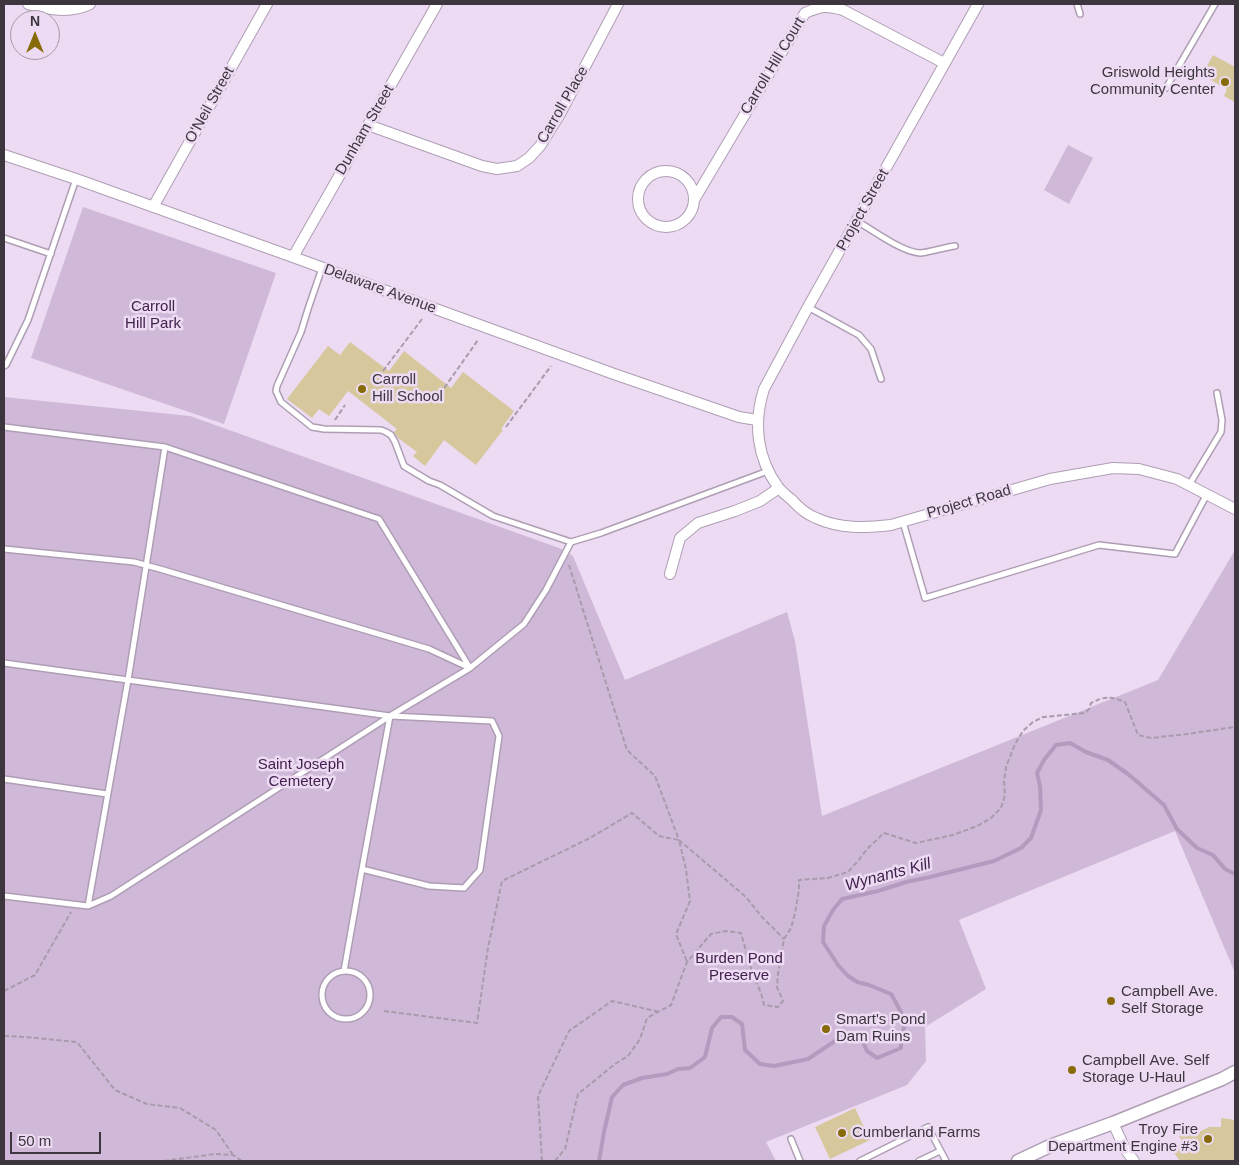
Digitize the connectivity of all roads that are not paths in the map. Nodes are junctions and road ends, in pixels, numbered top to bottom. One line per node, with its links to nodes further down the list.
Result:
1 (28, 4): 2 (street)
2 (90, 4)
3 (267, 4): 16 (street, O'Neil Street)
4 (437, 4): 12 (street, Dunham Street)
5 (618, 4): 12 (street, Carroll Place)
6 (978, 4): 10 (street, Project Street)
7 (1077, 4): 9 (lane)
8 (1215, 4): 11 (lane)
9 (1080, 14)
10 (944, 63): 15 (street, Carroll Hill Court); 17 (street, Project Street)
11 (1166, 88)
12 (368, 125): 21 (street, Dunham Street)
13 (4, 155): 14 (street, Delaware Avenue)
14 (76, 179): 16 (street, Delaware Avenue); 20 (lane)
15 (694, 200): 15 (street, Carroll Hill Court)
16 (153, 207): 21 (street, Delaware Avenue)
17 (857, 221): 19 (lane); 23 (street, Project Street)
18 (4, 238): 20 (lane)
19 (955, 246)
20 (50, 254): 24 (lane)
21 (293, 257): 22 (street, Delaware Avenue)
22 (322, 268): 27 (street, Delaware Avenue); 36 (lane)
23 (808, 307): 25 (lane); 27 (street, Project Street)
24 (4, 366)
25 (881, 379)
26 (1217, 393): 31 (lane)
27 (757, 420): 30 (street, Project Road)
28 (4, 427): 29 (lane)
29 (165, 447): 38 (lane); 41 (lane)
30 (768, 471): 32 (street, Project Road); 36 (lane)
31 (1189, 485): 33 (street, Project Road); 35 (street, Project Road)
32 (779, 488): 35 (street, Project Road); 39 (street)
33 (1207, 494): 34 (street, Project Road); 35 (lane)
34 (1235, 509)
35 (903, 521)
36 (571, 542): 41 (lane)
37 (4, 549): 38 (lane)
38 (146, 566): 41 (lane); 42 (lane)
39 (670, 574)
40 (4, 663): 42 (lane)
41 (470, 668): 43 (lane)
42 (128, 680): 43 (lane); 45 (lane)
43 (390, 716): 46 (lane); 46 (lane); 48 (lane)
44 (4, 779): 45 (lane)
45 (107, 794): 48 (lane)
46 (362, 869): 49 (lane)
47 (4, 896): 48 (lane)
48 (88, 906)
49 (344, 971): 49 (lane)
50 (1235, 1072): 51 (street)
51 (1112, 1124): 60 (street); 61 (street)
52 (792, 1139): 55 (lane)
53 (940, 1150): 54 (lane); 58 (lane); 59 (lane)
54 (874, 1154): 56 (lane); 57 (lane)
55 (800, 1161)
56 (863, 1161)
57 (878, 1161)
58 (919, 1161)
59 (946, 1161)
60 (1018, 1161)
61 (1134, 1161)

